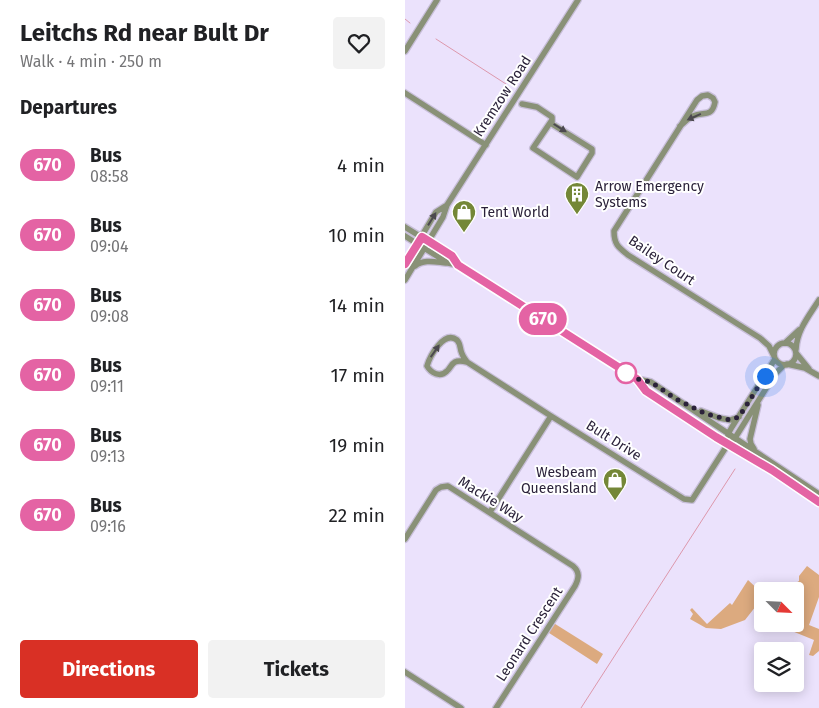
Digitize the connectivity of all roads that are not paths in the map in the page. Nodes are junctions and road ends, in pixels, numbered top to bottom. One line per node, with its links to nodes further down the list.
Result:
1 (437, 0): 3 (street)
2 (578, 0): 8 (street, Kremzow Road)
3 (405, 51)
4 (405, 93): 8 (street)
5 (522, 104): 6 (street)
6 (552, 120): 6 (street, one-way to 6)
7 (680, 126): 7 (street, Bailey Court, one-way to 7); 23 (street, Bailey Court)
8 (486, 145): 9 (street, Kremzow Road)
9 (447, 205): 12 (street, Kremzow Road, one-way to 9); 13 (street, Kremzow Road)
10 (405, 227): 12 (street)
11 (405, 236): 14 (street)
12 (422, 237): 13 (street); 14 (street, Kremzow Road)
13 (428, 241): 15 (street, Kremzow Road); 18 (street)
14 (417, 244): 15 (street); 17 (street, Kremzow Road)
15 (424, 248): 16 (street); 19 (street, Kremzow Road)
16 (448, 263): 18 (street); 19 (street)
17 (405, 264)
18 (458, 265): 31 (street)
19 (413, 267): 20 (street, Kremzow Road)
20 (405, 280)
21 (819, 300): 22 (street)
22 (801, 329): 24 (street); 25 (street)
23 (760, 338): 24 (street, Bailey Court); 26 (street, Bailey Court)
24 (783, 343): 25 (street); 26 (street)
25 (796, 352): 28 (street); 29 (street)
26 (775, 358): 28 (street); 35 (street)
27 (467, 362): 27 (street, one-way to 27); 34 (street, Bult Drive)
28 (785, 365): 29 (street); 33 (street)
29 (810, 370): 30 (street)
30 (819, 376)
31 (637, 379): 32 (street); 38 (street)
32 (676, 399): 35 (street); 36 (street)
33 (759, 401): 37 (street); 39 (street)
34 (551, 416): 38 (street, Bult Drive); 42 (street)
35 (739, 417): 36 (street)
36 (728, 434): 37 (street); 38 (street)
37 (735, 438): 38 (street); 39 (street)
38 (728, 444): 41 (street)
39 (755, 451): 40 (street)
40 (819, 494)
41 (819, 502)
42 (490, 512): 43 (street, Mackie Way); 44 (street, Mackie Way)
43 (405, 539)
44 (578, 573): 47 (street, Leonard Crescent)
45 (405, 672): 46 (street)
46 (461, 708)
47 (496, 708)

